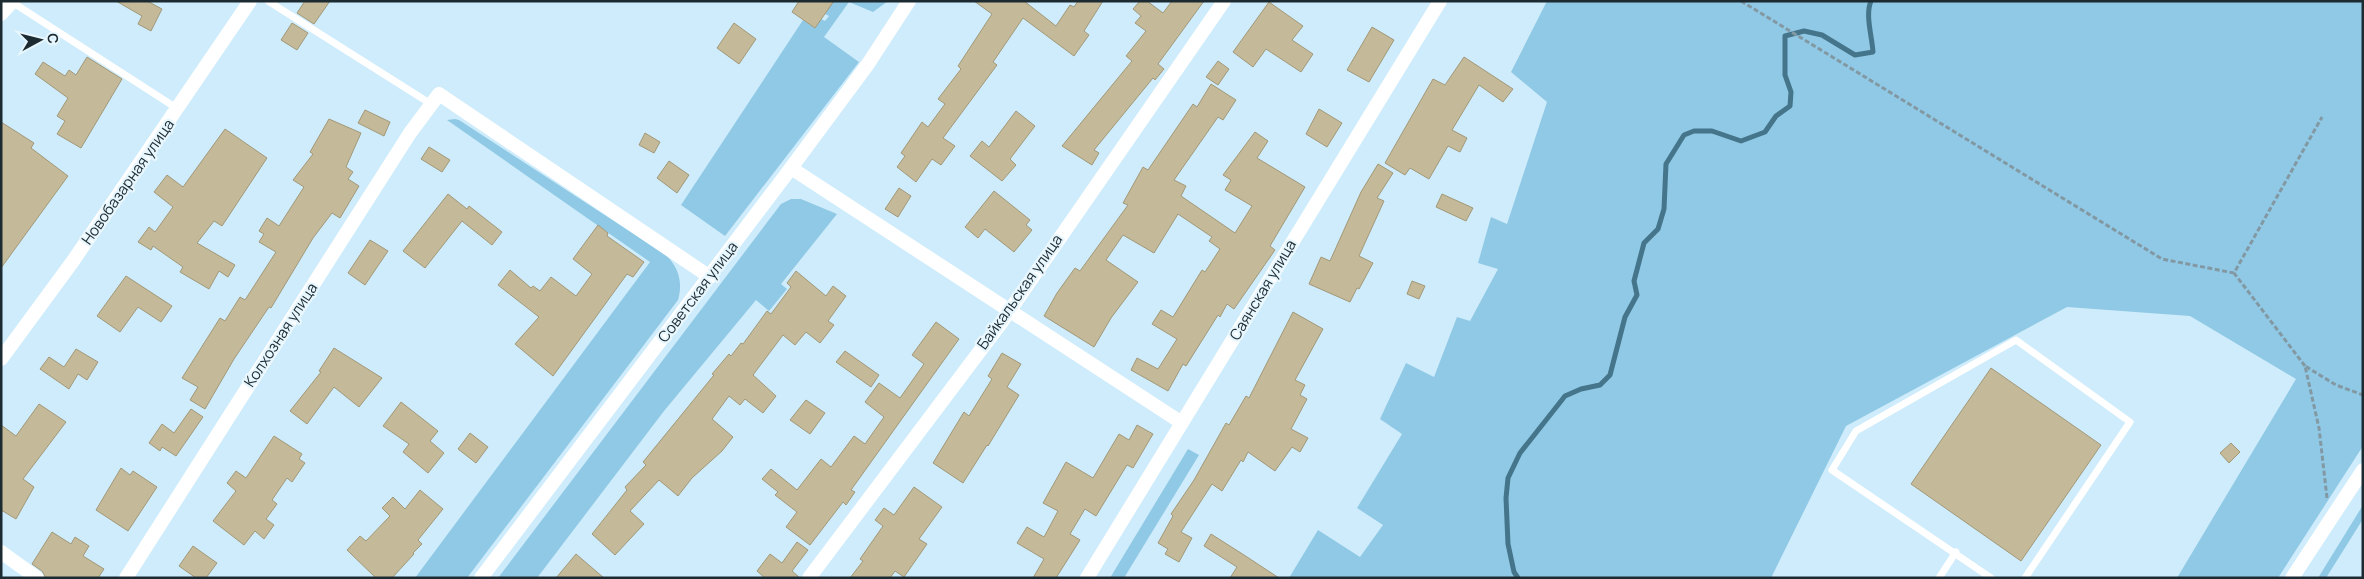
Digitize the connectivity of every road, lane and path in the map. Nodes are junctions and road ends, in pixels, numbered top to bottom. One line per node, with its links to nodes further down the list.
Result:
1 (250, 1): 10 (street, Новобазарная улица)
2 (268, 1): 9 (lane)
3 (909, 1): 12 (street, Советская улица)
4 (1224, 1): 15 (street, Байкальская улица)
5 (1440, 1): 19 (street, Саянская улица)
6 (1741, 1): 13 (path)
7 (12, 2): 8 (street); 10 (lane)
8 (1, 14)
9 (435, 99): 14 (street); 26 (street, Колхозная улица)
10 (178, 109): 16 (street, Новобазарная улица)
11 (2322, 117): 13 (path)
12 (791, 168): 14 (street, Советская улица); 15 (street)
13 (2234, 273): 17 (path)
14 (710, 277): 27 (street, Советская улица)
15 (1008, 310): 19 (street); 28 (street, Байкальская улица)
16 (1, 359)
17 (2305, 366): 18 (path); 21 (path)
18 (2363, 395)
19 (1182, 423): 29 (street, Саянская улица)
20 (2363, 470): 21 (street)
21 (2329, 522): 32 (street)
22 (1, 552): 25 (street)
23 (1956, 552): 24 (lane); 30 (lane); 31 (lane)
24 (2027, 577)
25 (37, 578)
26 (126, 578)
27 (480, 578)
28 (809, 578)
29 (1087, 578)
30 (1939, 578)
31 (1991, 578)
32 (2292, 578)

